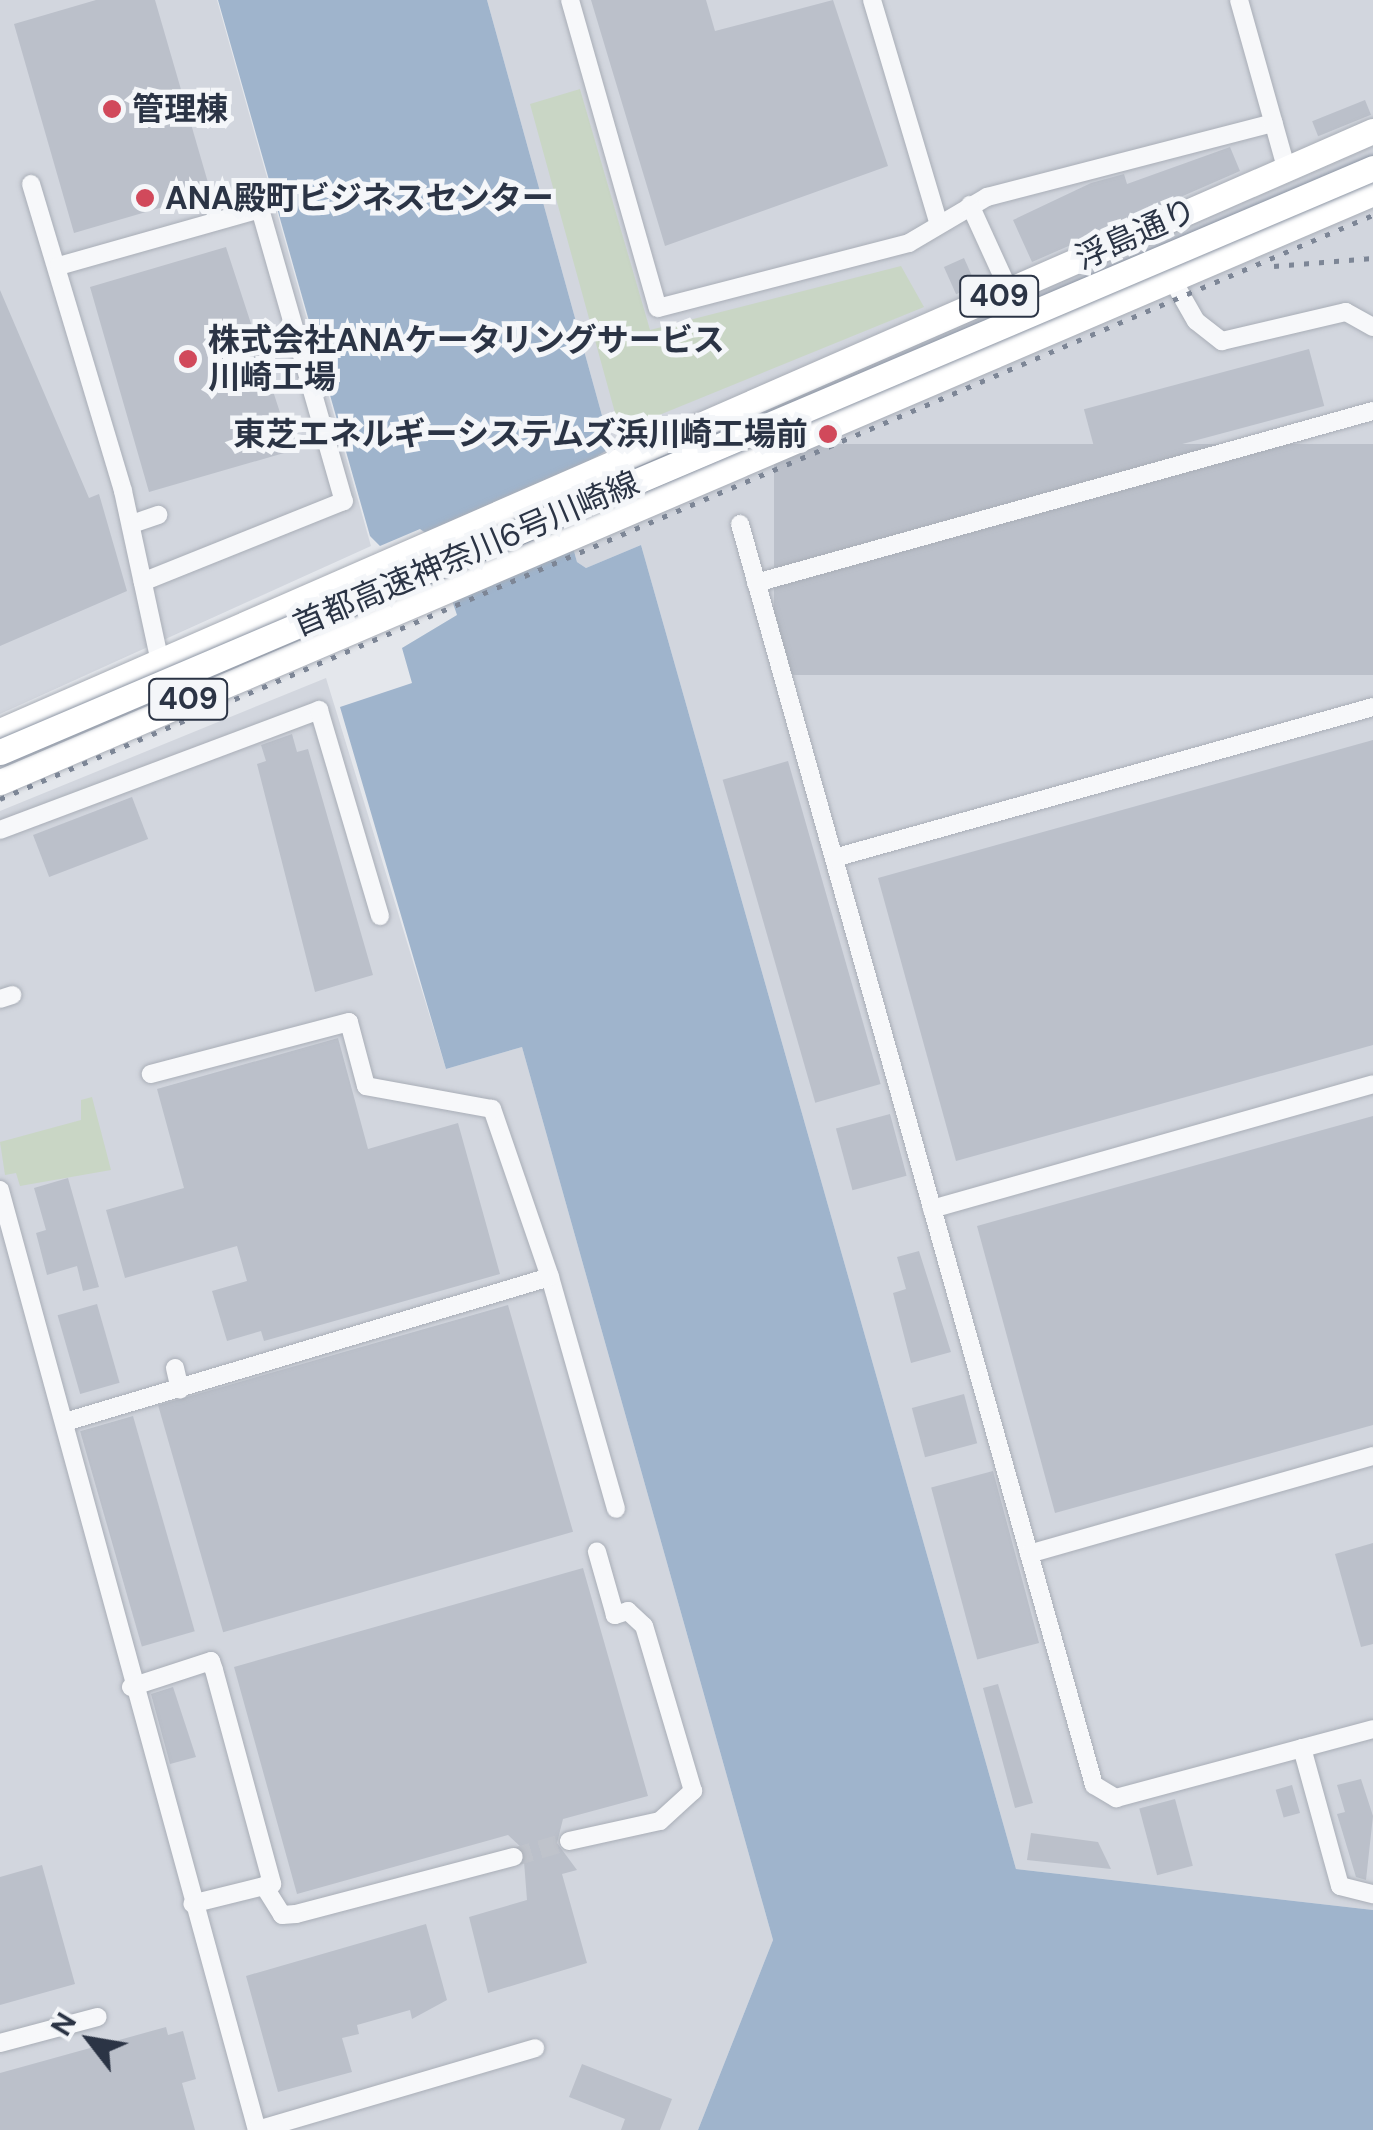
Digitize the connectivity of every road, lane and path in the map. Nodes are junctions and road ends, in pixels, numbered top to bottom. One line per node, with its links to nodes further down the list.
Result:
1 (570, 0): 12 (lane)
2 (872, 0): 12 (lane)
3 (1238, 0): 4 (lane)
4 (1274, 122): 7 (lane); 11 (lane)
5 (1373, 131): 7 (highway, 浮島通り / 409)
6 (1373, 154): 27 (highway, 首都高速神奈川6号川崎線)
7 (1286, 167): 15 (highway, 浮島通り / 409)
8 (1373, 168): 28 (highway, 首都高速神奈川6号川崎線, bridge)
9 (31, 184): 13 (lane)
10 (1373, 193): 14 (highway, 浮島通り / 409)
11 (970, 206): 12 (lane); 15 (lane)
12 (938, 222)
13 (59, 266): 20 (lane); 22 (lane)
14 (1172, 280): 16 (lane); 17 (highway, 浮島通り / 409)
15 (1009, 291): 17 (lane); 24 (highway, 浮島通り / 409)
16 (1373, 328)
17 (1030, 338): 25 (highway, 浮島通り / 409)
18 (1373, 412): 23 (lane)
19 (158, 515): 20 (lane)
20 (132, 524): 22 (lane)
21 (740, 524): 23 (lane)
22 (144, 582): 24 (lane)
23 (756, 584): 31 (lane)
24 (158, 663): 25 (lane); 27 (highway, 409)
25 (176, 704): 29 (highway, 409)
26 (1373, 707): 31 (lane)
27 (0, 734)
28 (0, 756)
29 (0, 782)
30 (0, 830): 32 (lane)
31 (834, 858): 36 (lane)
32 (380, 916)
33 (151, 1074): 37 (lane)
34 (1373, 1084): 36 (lane)
35 (0, 1190): 40 (lane)
36 (932, 1209): 44 (lane)
37 (550, 1277): 39 (lane); 42 (lane)
38 (175, 1368): 39 (lane)
39 (180, 1389): 40 (lane)
40 (64, 1422): 45 (lane)
41 (1373, 1456): 44 (lane)
42 (616, 1509)
43 (597, 1552): 48 (lane)
44 (1029, 1554): 47 (lane)
45 (131, 1687): 50 (lane); 52 (lane)
46 (1373, 1729): 47 (lane)
47 (1302, 1748): 51 (lane)
48 (570, 1841)
49 (514, 1856): 50 (lane)
50 (264, 1886): 52 (lane)
51 (1373, 1894)
52 (192, 1904): 56 (lane)
53 (98, 2016): 54 (lane)
54 (0, 2042)
55 (535, 2048): 56 (lane)
56 (257, 2130)

